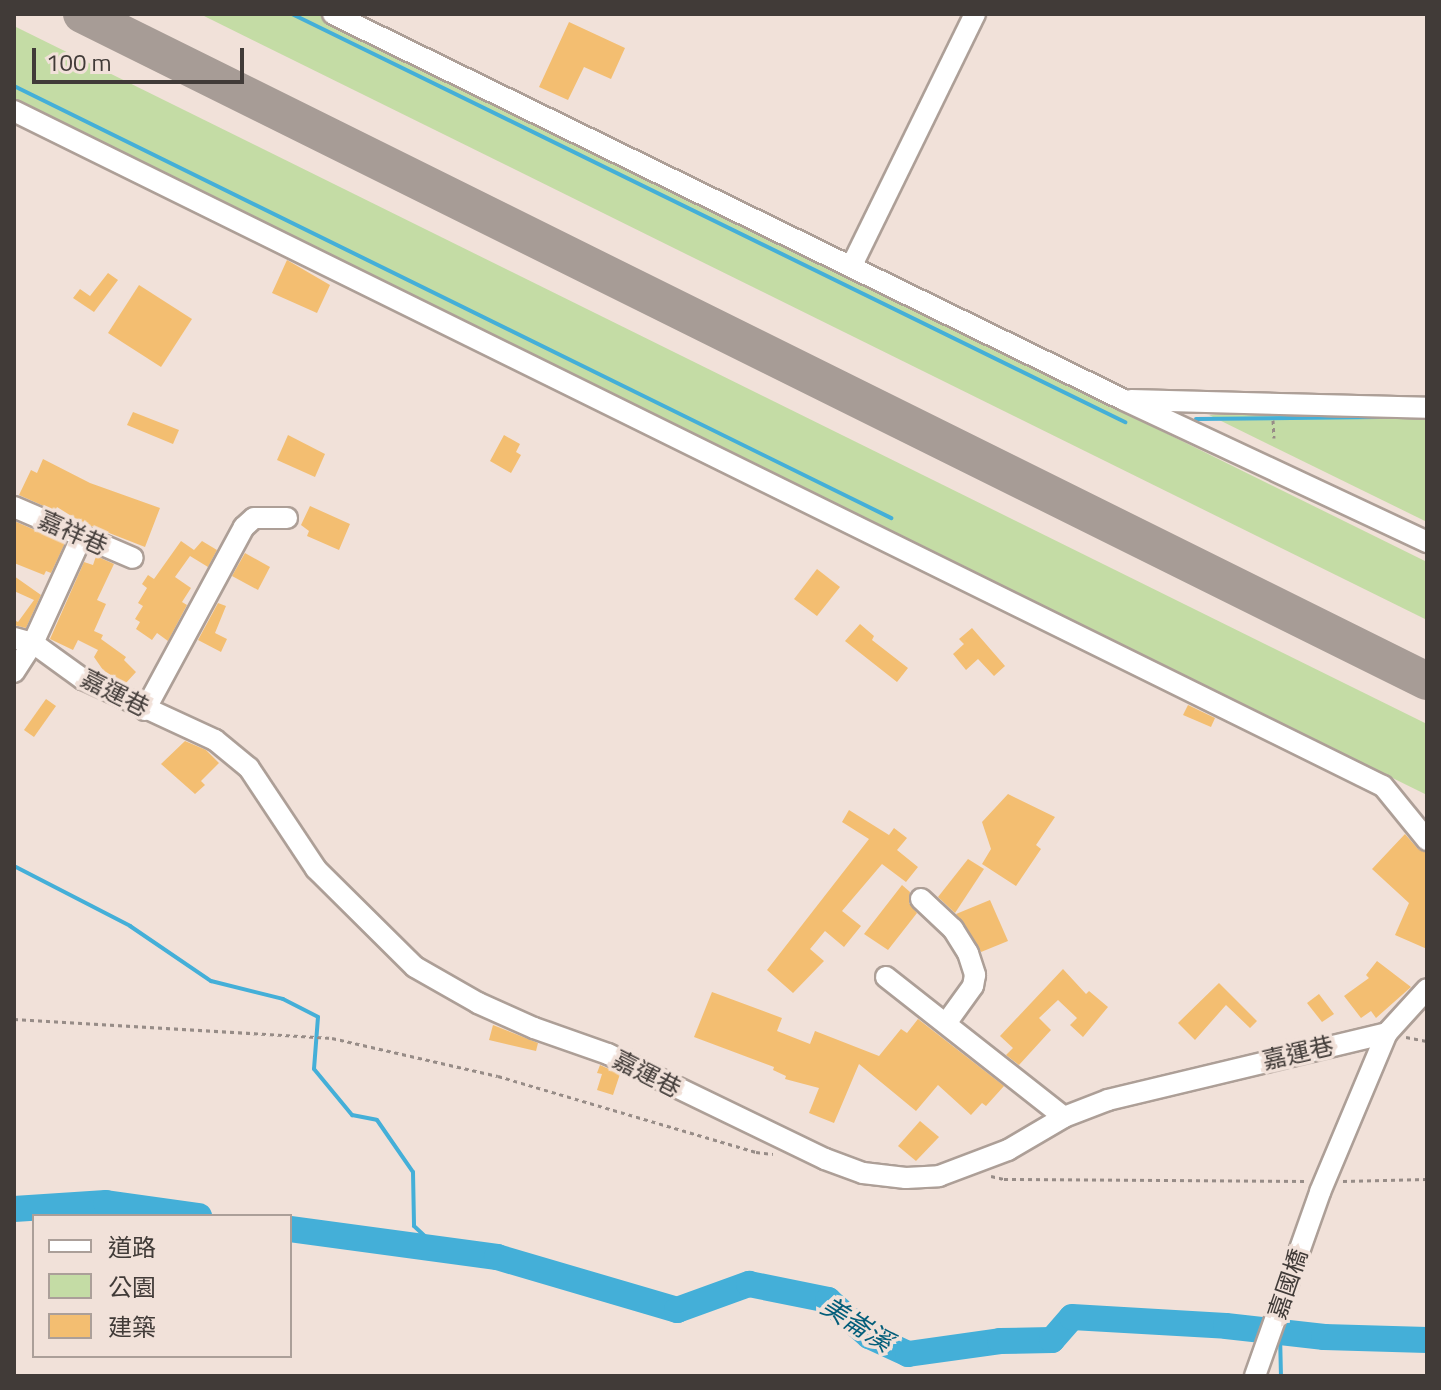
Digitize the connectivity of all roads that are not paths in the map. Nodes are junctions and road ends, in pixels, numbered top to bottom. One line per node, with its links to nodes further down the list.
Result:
1 (333, 14): 4 (street)
2 (975, 14): 4 (street)
3 (14, 111): 15 (street)
4 (852, 265): 5 (street)
5 (1124, 400): 6 (street); 10 (street)
6 (1427, 408)
7 (14, 507): 9 (street, 嘉祥巷)
8 (287, 518): 14 (street)
9 (82, 536): 11 (street, 嘉祥巷); 12 (street)
10 (1427, 542)
11 (133, 558)
12 (23, 641): 13 (street); 14 (street, 嘉運巷)
13 (14, 672)
14 (145, 710): 21 (street, 嘉運巷)
15 (1427, 840)
16 (921, 899): 19 (street)
17 (886, 977): 19 (street)
18 (1427, 989): 20 (street, 嘉國橋)
19 (947, 1022): 21 (street)
20 (1387, 1033): 21 (street, 嘉運巷); 22 (street, 嘉國橋)
21 (1064, 1117)
22 (1255, 1376)

